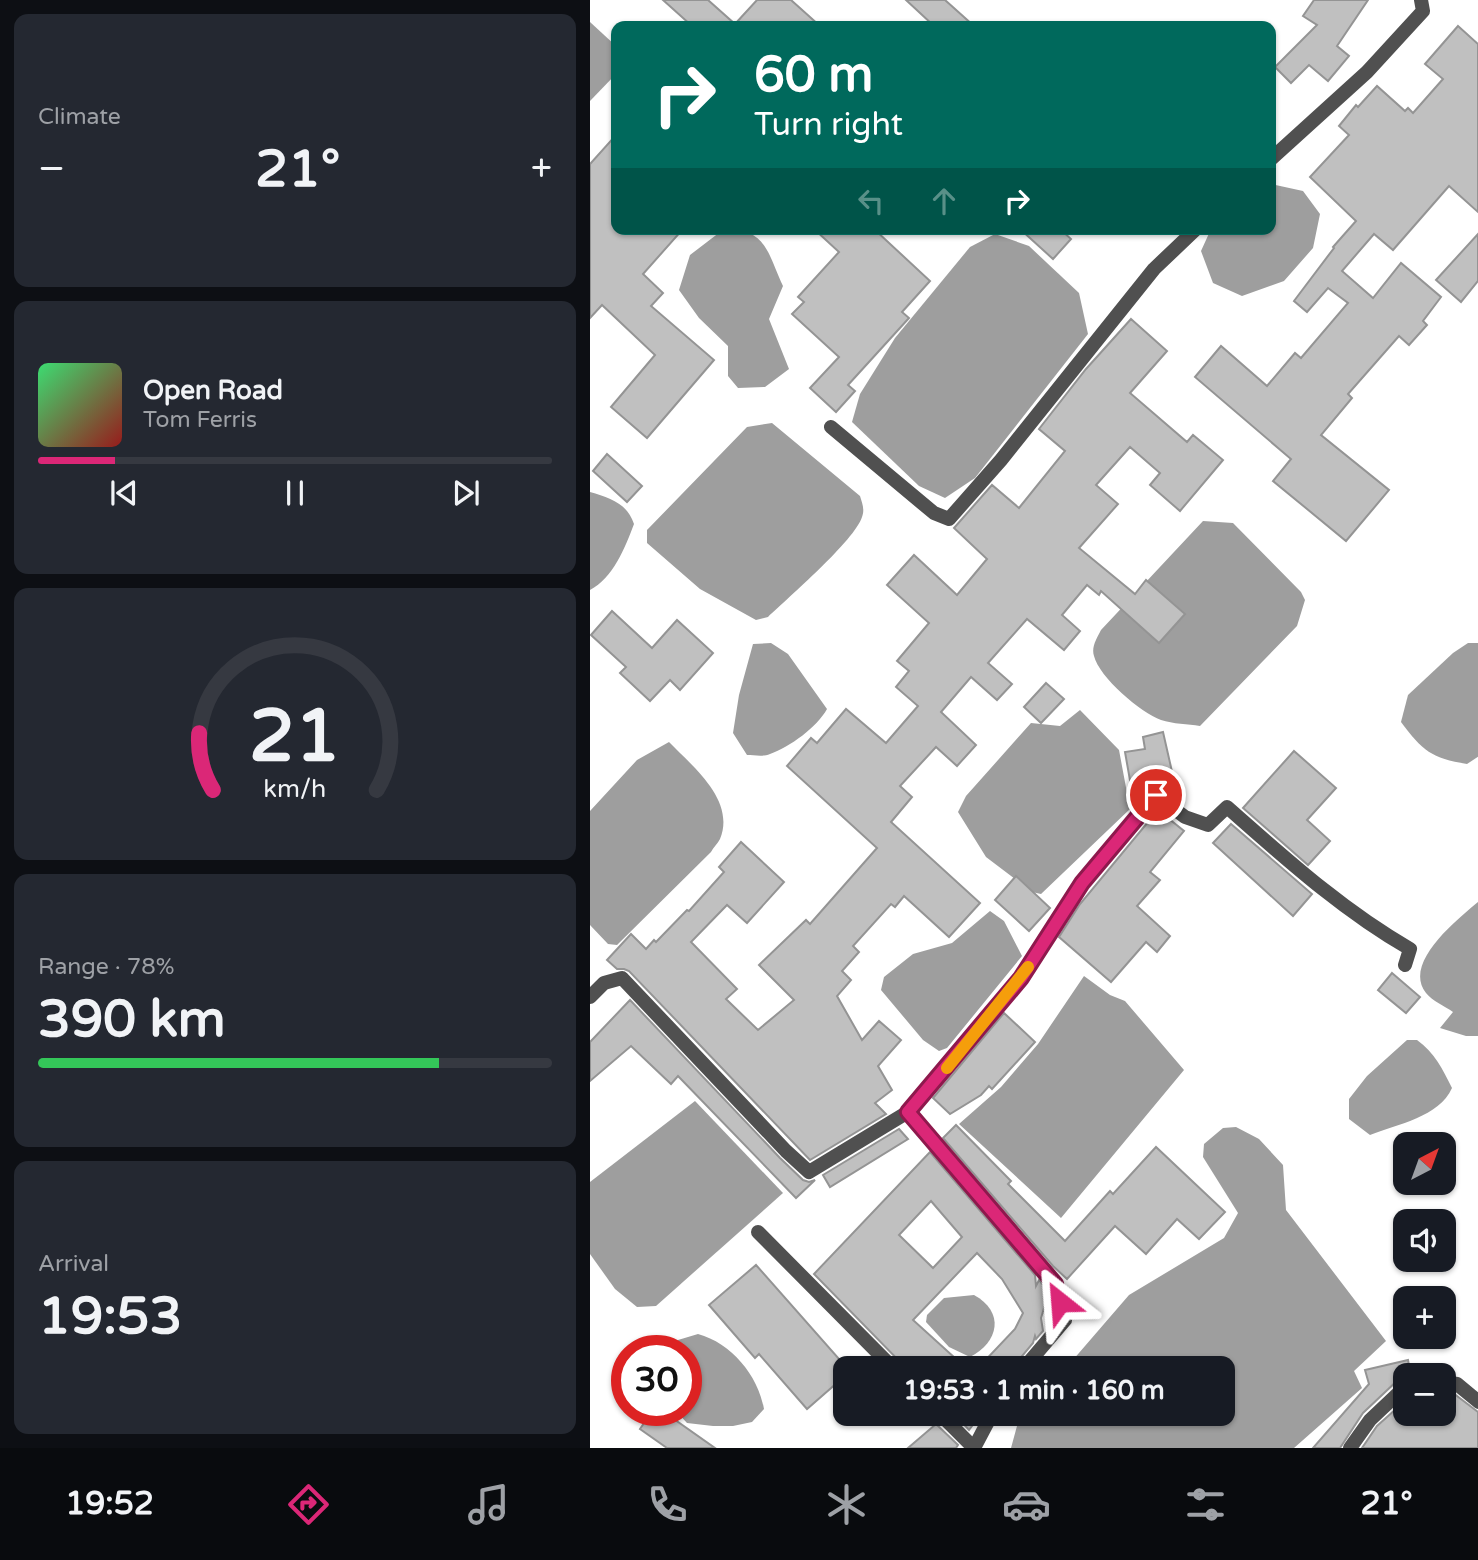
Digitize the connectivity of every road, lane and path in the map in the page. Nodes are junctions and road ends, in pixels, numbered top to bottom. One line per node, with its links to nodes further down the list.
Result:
1 (1421, 0): 2 (street)
2 (1276, 155)
3 (1190, 235): 4 (street)
4 (832, 427)
5 (1405, 965): 7 (street)
6 (590, 997): 7 (street)
7 (908, 1112): 10 (street)
8 (758, 1232): 9 (street)
9 (881, 1356)
10 (1034, 1356)
11 (1456, 1384): 13 (street)
12 (1393, 1397): 17 (street)
13 (1478, 1402)
14 (952, 1426): 16 (street)
15 (985, 1426): 16 (street)
16 (974, 1447)
17 (1350, 1448)

